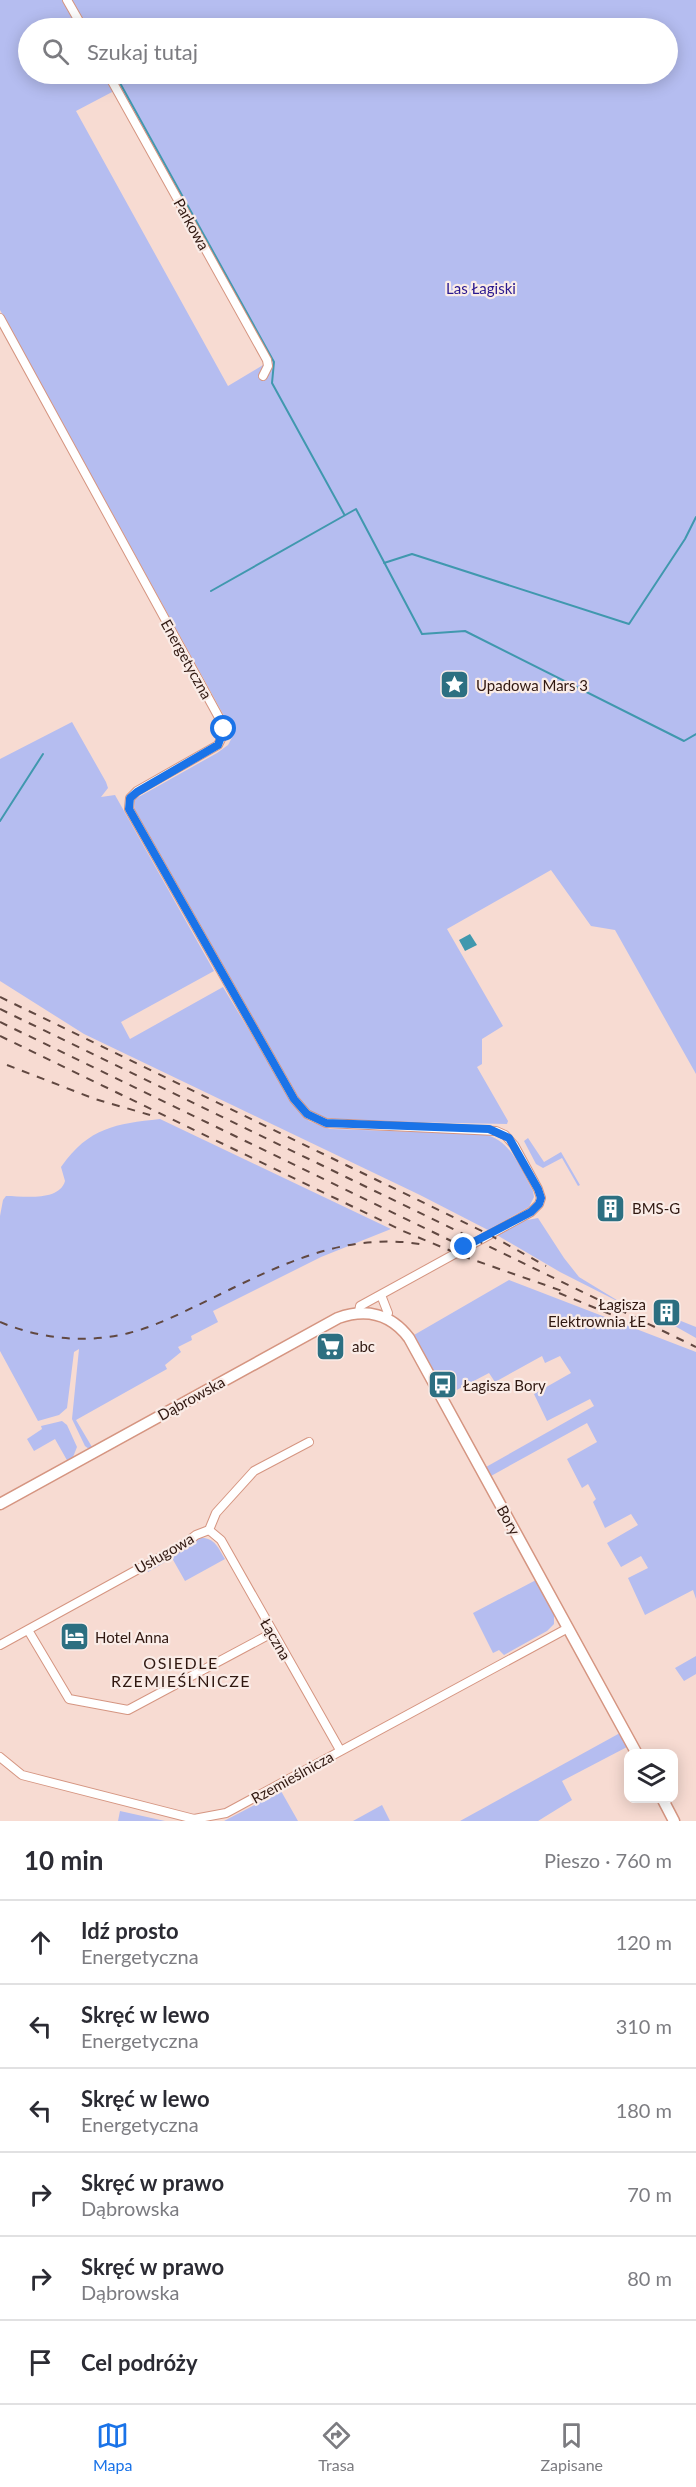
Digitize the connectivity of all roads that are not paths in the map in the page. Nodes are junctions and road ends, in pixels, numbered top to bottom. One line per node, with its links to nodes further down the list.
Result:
1 (67, 0): 2 (street)
2 (77, 18)
3 (114, 84): 5 (street, Parkowa)
4 (0, 318): 6 (street, Energetyczna)
5 (262, 376)
6 (489, 1129): 7 (street, Dąbrowska)
7 (381, 1295): 8 (street, Dąbrowska); 9 (street)
8 (359, 1312): 9 (street); 11 (street, Dąbrowska)
9 (387, 1318): 13 (street, Bory)
10 (309, 1442): 12 (street, Usługowa)
11 (0, 1504)
12 (209, 1530): 14 (street, Usługowa); 15 (street, Łączna)
13 (568, 1628): 17 (street, Bory); 18 (street, Rzemieślnicza)
14 (28, 1630): 15 (street); 16 (street, Usługowa)
15 (273, 1633): 18 (street, Łączna)
16 (0, 1645)
17 (634, 1749)
18 (340, 1750): 19 (street, Rzemieślnicza)
19 (0, 1757)
20 (665, 1803): 21 (street)
21 (674, 1821)

